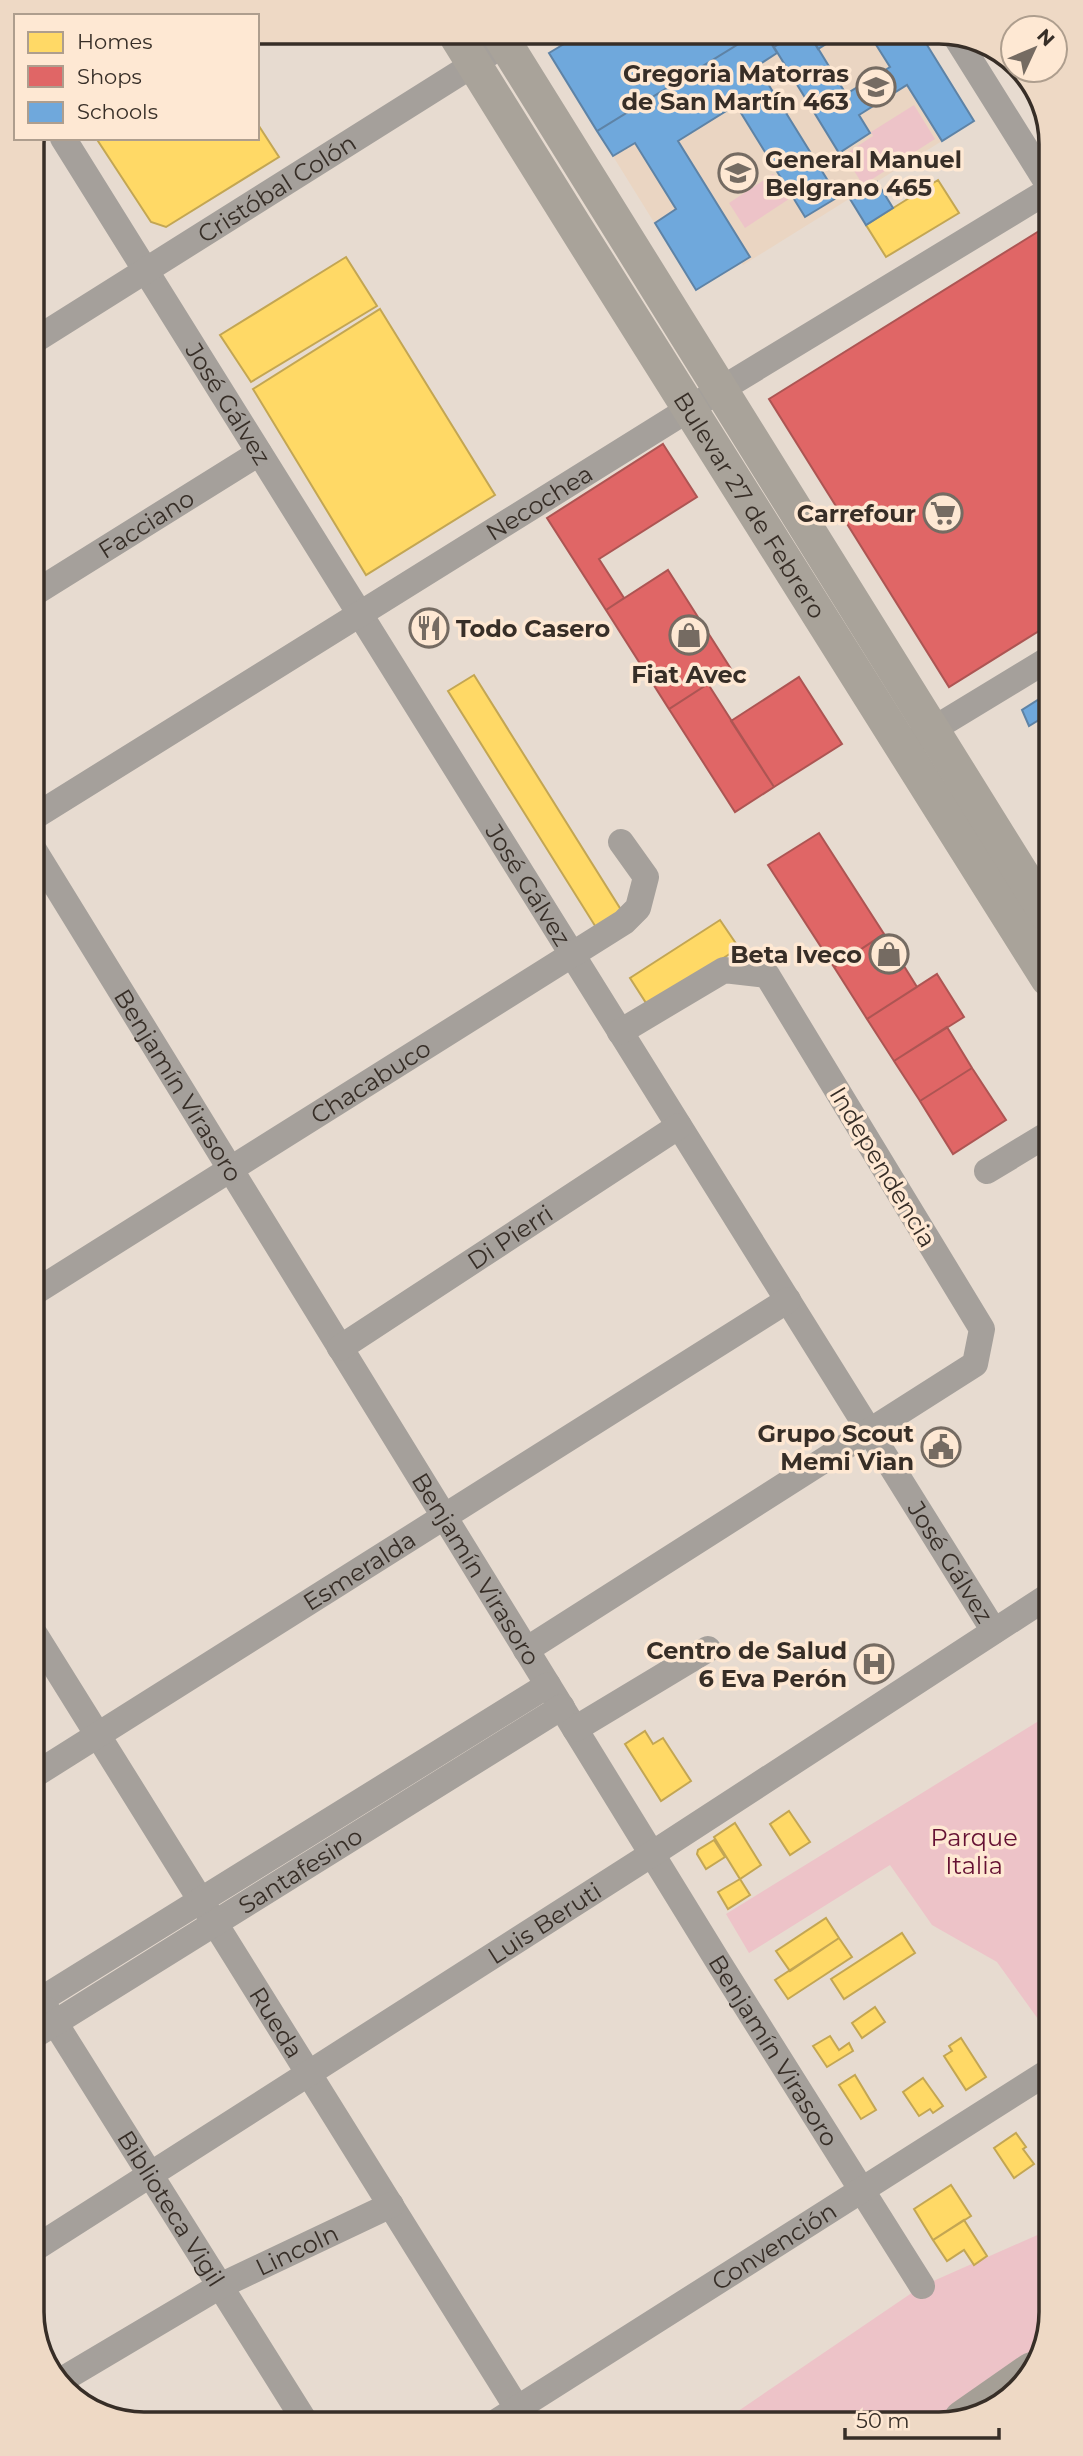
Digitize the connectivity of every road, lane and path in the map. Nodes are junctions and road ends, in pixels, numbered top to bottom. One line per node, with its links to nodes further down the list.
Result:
1 (462, 44): 5 (main road, Bulevar 27 de Febrero)
2 (497, 44): 5 (street, Cristóbal Colón)
3 (513, 44): 11 (main road, Bulevar 27 de Febrero)
4 (962, 47): 7 (street)
5 (474, 64): 9 (street, Cristóbal Colón); 12 (main road, Bulevar 27 de Febrero)
6 (64, 140): 9 (street, José Gálvez)
7 (1039, 170)
8 (1039, 196): 11 (street, Necochea)
9 (145, 271): 10 (street, Cristóbal Colón); 13 (street, José Gálvez)
10 (44, 334)
11 (721, 389): 12 (street, Necochea); 17 (main road, Bulevar 27 de Febrero)
12 (688, 409): 15 (street, Necochea); 17 (main road, Bulevar 27 de Febrero)
13 (259, 453): 14 (street, Facciano); 15 (street, José Gálvez)
14 (44, 587)
15 (359, 613): 18 (street, Necochea); 22 (street, José Gálvez)
16 (1039, 665): 17 (street)
17 (917, 738): 21 (main road, Bulevar 27 de Febrero); 23 (main road, Bulevar 27 de Febrero)
18 (44, 811)
19 (621, 842): 22 (street, Chacabuco)
20 (44, 866): 27 (street, Benjamín Virasoro)
21 (1039, 904)
22 (573, 956): 24 (street, José Gálvez); 27 (street, Chacabuco)
23 (1039, 962)
24 (620, 1032): 25 (street, José Gálvez); 32 (street, Independencia)
25 (679, 1126): 30 (street, José Gálvez); 31 (street, Di Pierri)
26 (1039, 1139): 28 (street)
27 (231, 1170): 29 (street, Chacabuco); 31 (street, Benjamín Virasoro)
28 (987, 1171)
29 (44, 1286)
30 (788, 1300): 32 (street, José Gálvez); 33 (street, Esmeralda)
31 (340, 1348): 33 (street, Benjamín Virasoro)
32 (869, 1431): 35 (street, José Gálvez); 38 (street)
33 (444, 1517): 38 (street, Benjamín Virasoro); 41 (street, Esmeralda)
34 (1039, 1602): 35 (street, Luis Beruti)
35 (994, 1631): 43 (street, Luis Beruti)
36 (708, 1648): 40 (street, Santafesino)
37 (44, 1649): 41 (street, Rueda)
38 (526, 1650): 39 (street, Benjamín Virasoro)
39 (548, 1685): 40 (street, Benjamín Virasoro); 44 (street, Santafesino)
40 (568, 1718): 43 (street, Benjamín Virasoro); 45 (street, Santafesino)
41 (98, 1736): 42 (street, Esmeralda); 44 (street, Rueda)
42 (44, 1769)
43 (652, 1854): 48 (street, Luis Beruti); 51 (street, Benjamín Virasoro)
44 (199, 1901): 45 (street, Rueda); 46 (street, Santafesino)
45 (214, 1924): 47 (street, Santafesino); 48 (street, Rueda)
46 (44, 1995)
47 (46, 2029): 50 (street, Biblioteca Vigil)
48 (307, 2073): 50 (street, Luis Beruti); 52 (street, Rueda)
49 (1039, 2078): 51 (street, Convención)
50 (150, 2174): 53 (street, Luis Beruti); 54 (street, Biblioteca Vigil)
51 (862, 2190): 55 (street, Benjamín Virasoro); 59 (street, Convención)
52 (391, 2206): 54 (street, Lincoln); 58 (street, Rueda)
53 (44, 2242)
54 (220, 2286): 56 (street, Lincoln); 57 (street, Biblioteca Vigil)
55 (922, 2286)
56 (68, 2376)
57 (299, 2412)
58 (505, 2412)
59 (512, 2412)

